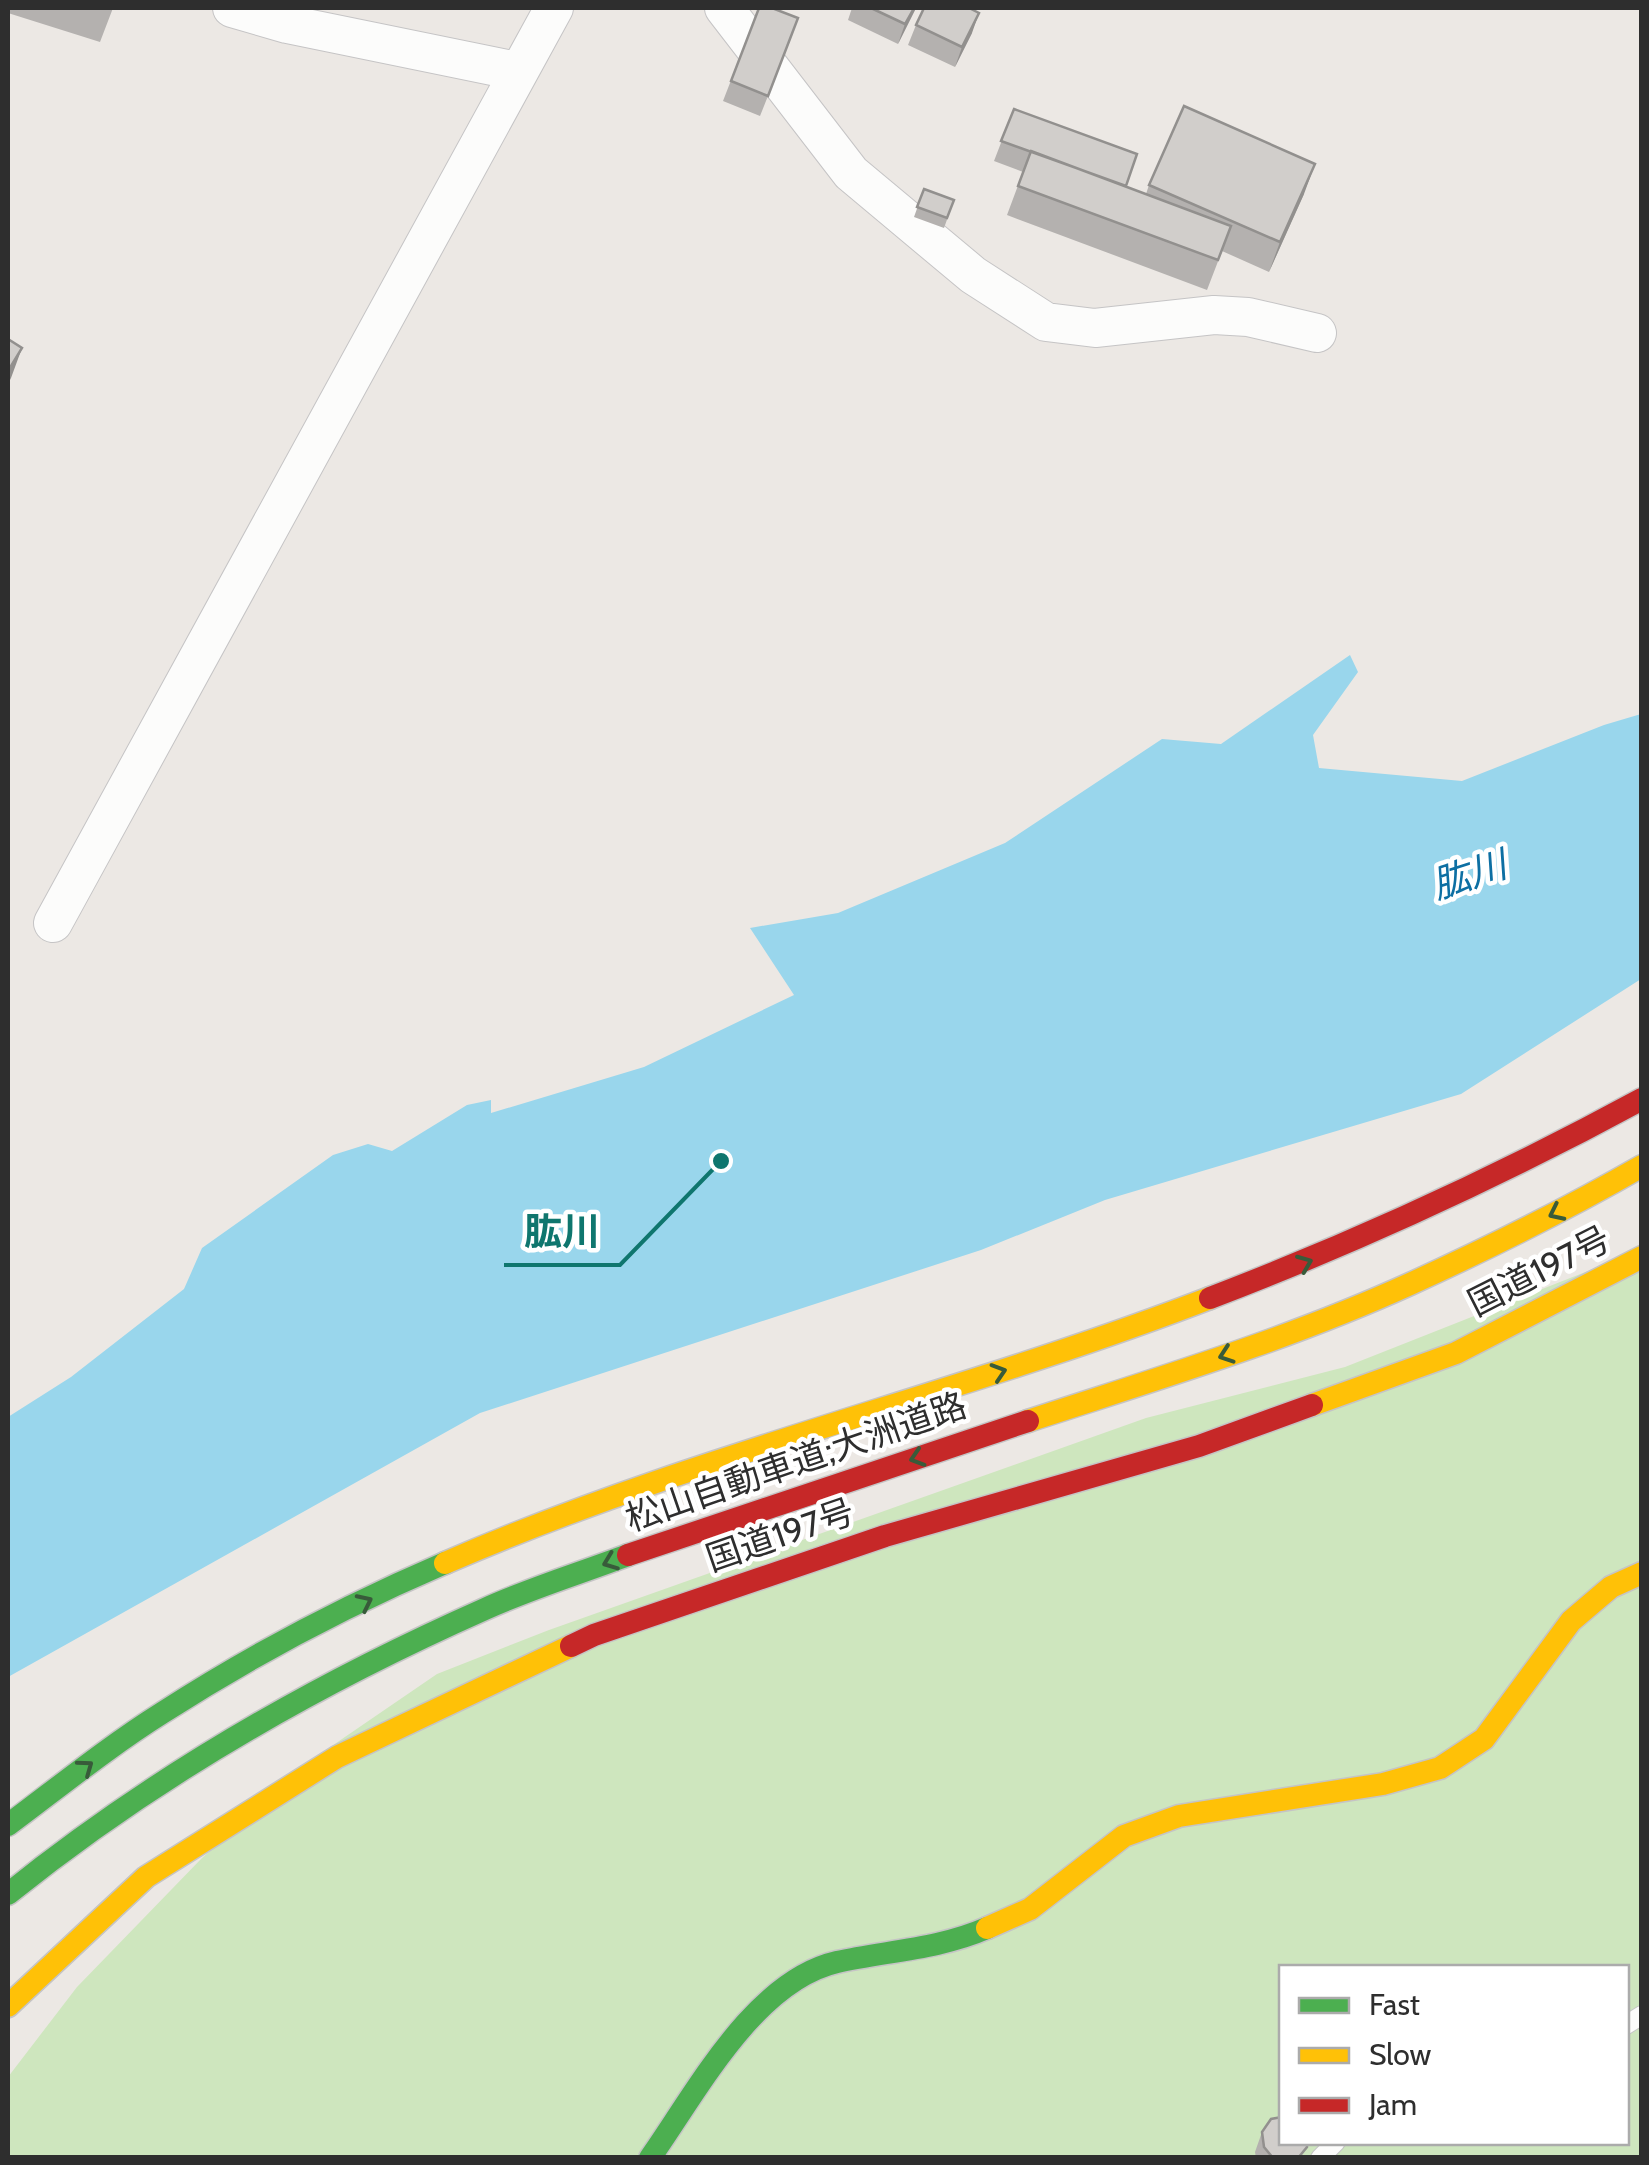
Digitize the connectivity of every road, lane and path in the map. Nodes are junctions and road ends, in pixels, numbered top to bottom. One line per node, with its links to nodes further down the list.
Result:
1 (232, 8): 4 (street)
2 (554, 8): 4 (street)
3 (724, 8): 5 (street)
4 (517, 70): 6 (street)
5 (1318, 333)
6 (52, 922)
7 (1642, 1100): 11 (main road, 松山自動車道;大洲道路, one-way to 7)
8 (1642, 1166): 12 (main road, 松山自動車道;大洲道路, one-way to 12)
9 (1642, 1257): 15 (main road, 国道197号)
10 (1642, 1573): 16 (main road)
11 (8, 1826)
12 (60, 1852): 13 (main road, 松山自動車道;大洲道路); 14 (main road)
13 (8, 1894)
14 (8, 1909)
15 (8, 2006)
16 (650, 2158)

